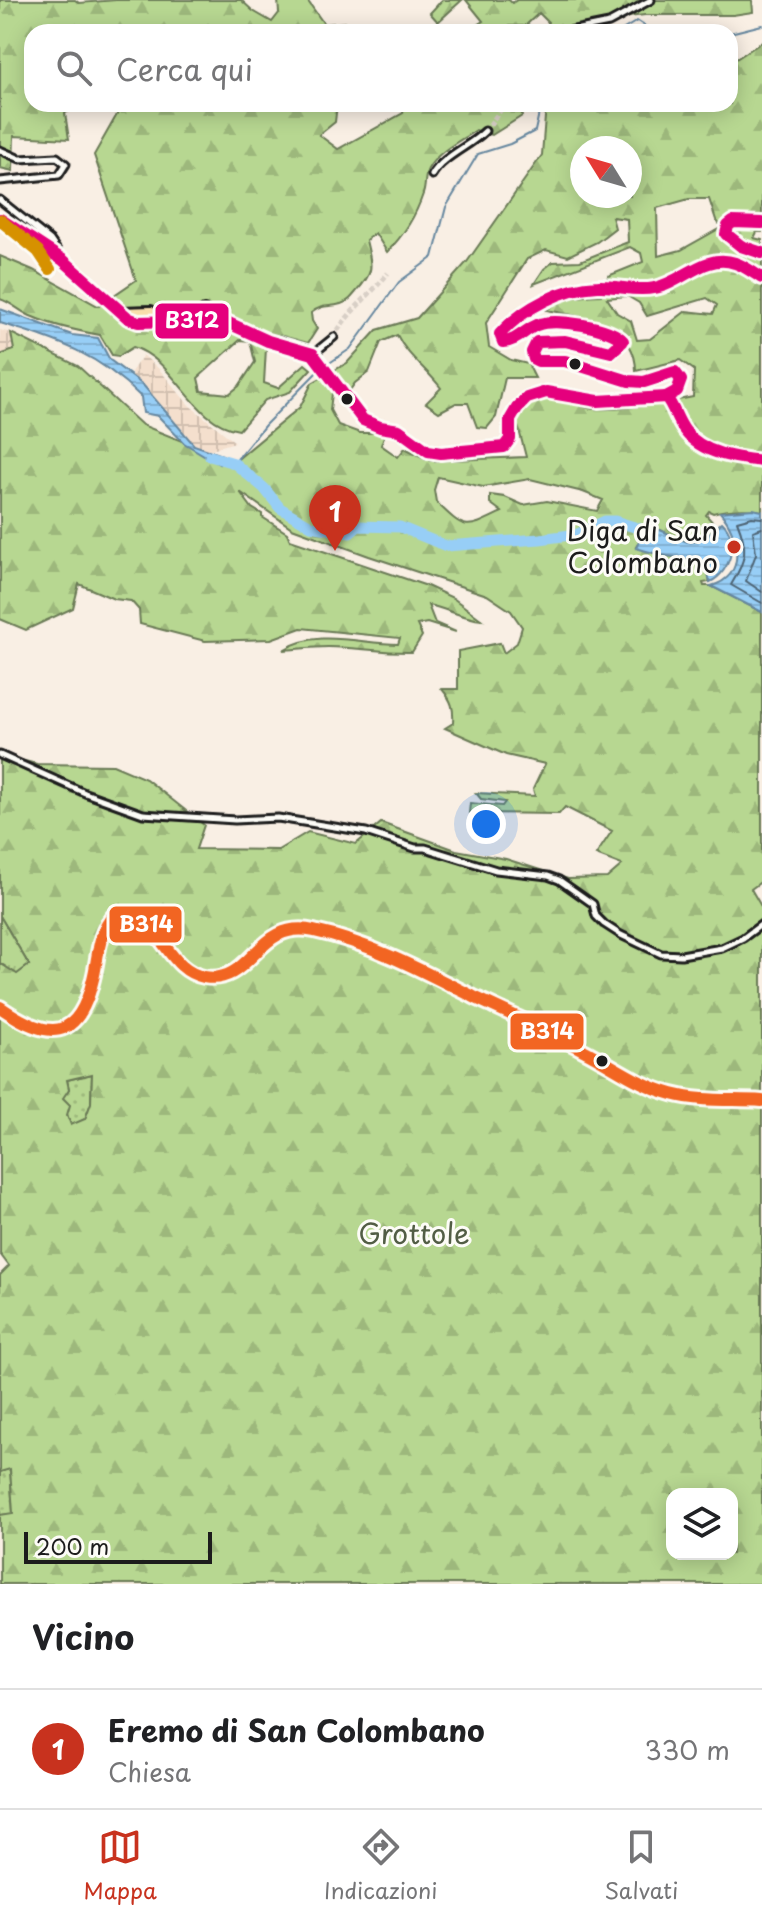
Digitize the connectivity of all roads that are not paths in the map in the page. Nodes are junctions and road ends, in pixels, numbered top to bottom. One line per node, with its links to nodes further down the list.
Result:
1 (651, 0): 2 (street)
2 (603, 24)
3 (485, 131): 5 (street)
4 (0, 150): 6 (street)
5 (432, 175)
6 (0, 181)
7 (0, 200): 11 (street)
8 (0, 219): 11 (main road)
9 (762, 223): 10 (street)
10 (762, 253)
11 (63, 260): 15 (main road)
12 (762, 278): 19 (street)
13 (151, 311): 15 (main road)
14 (204, 311): 16 (main road)
15 (121, 312): 16 (main road)
16 (222, 320): 18 (main road)
17 (334, 337): 18 (street)
18 (315, 356): 19 (main road)
19 (666, 397): 20 (main road)
20 (762, 461)
21 (0, 755): 22 (street)
22 (762, 924)
23 (0, 1007): 24 (street)
24 (762, 1101)

